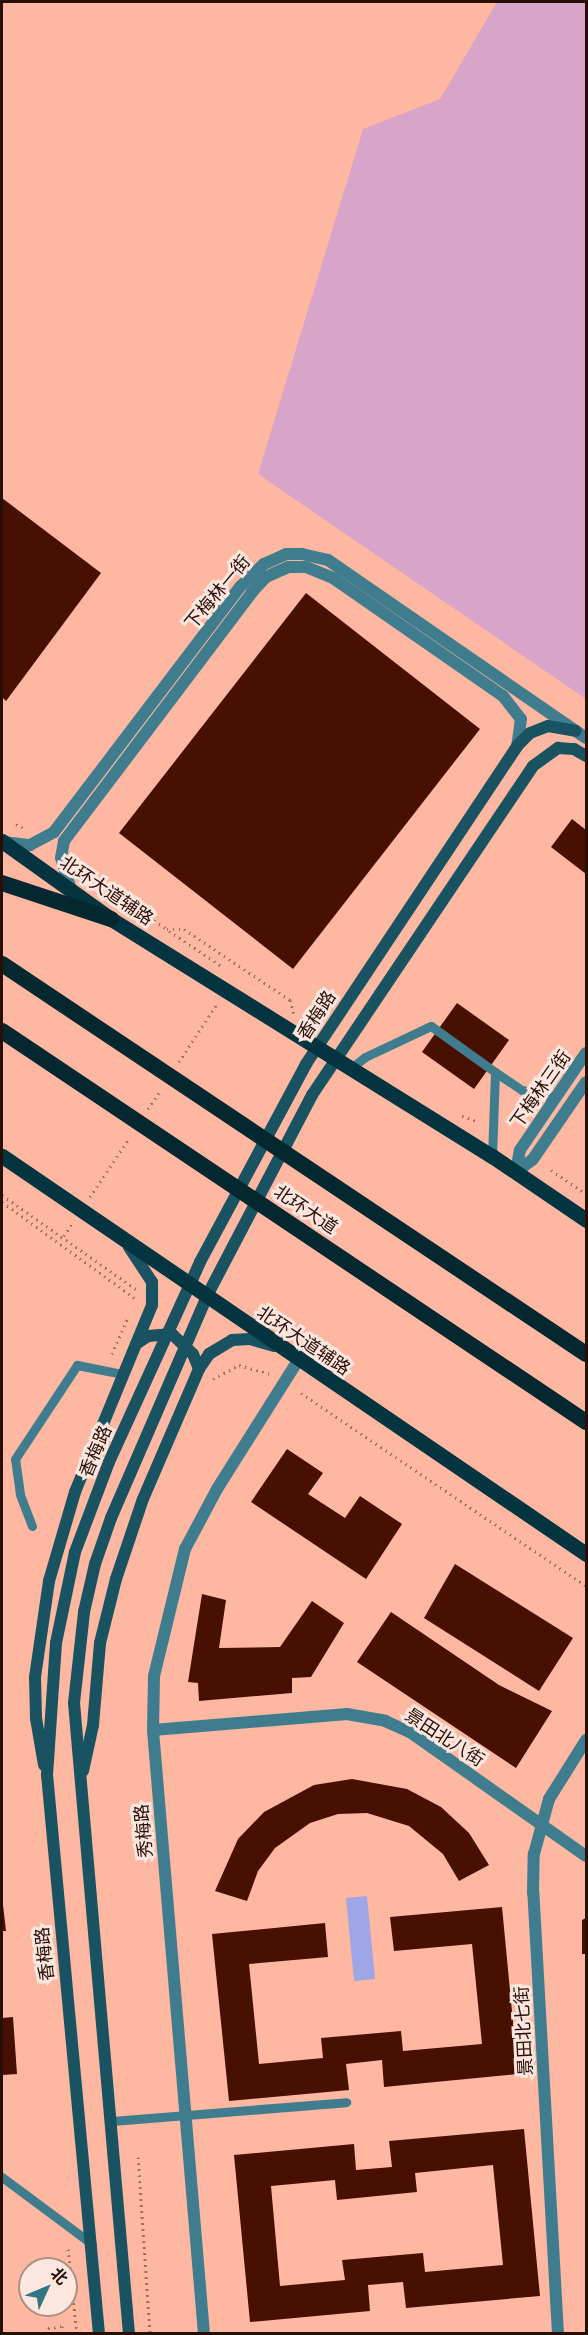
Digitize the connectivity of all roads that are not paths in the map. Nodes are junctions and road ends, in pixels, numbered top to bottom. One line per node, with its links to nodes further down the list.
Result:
1 (576, 731): 2 (street, 下梅林一街); 3 (main road, 香梅路); 5 (street, 下梅林一街)
2 (586, 738)
3 (517, 746): 7 (street, 下梅林一街); 34 (main road, 香梅路)
4 (586, 756): 35 (main road)
5 (2, 842): 7 (main road, 北环大道辅路)
6 (2, 883): 8 (highway)
7 (72, 891): 8 (main road, 北环大道辅路)
8 (111, 919): 12 (main road, 北环大道辅路)
9 (2, 964): 23 (highway, 北环大道)
10 (2, 1031): 27 (highway, 北环大道)
11 (586, 1053): 15 (street, 下梅林三街)
12 (351, 1068): 13 (lane); 17 (main road, 北环大道辅路)
13 (495, 1072): 15 (lane); 17 (lane)
14 (586, 1082): 18 (street, 下梅林三街)
15 (556, 1098): 18 (street, 下梅林三街)
16 (2, 1156): 20 (main road, 北环大道辅路)
17 (492, 1156): 18 (main road, 北环大道辅路)
18 (516, 1172): 19 (main road, 北环大道辅路)
19 (586, 1220)
20 (121, 1238): 21 (main road); 22 (main road, 北环大道辅路)
21 (136, 1344): 25 (main road); 26 (main road)
22 (284, 1349): 24 (main road, 北环大道辅路); 25 (main road)
23 (586, 1354)
24 (299, 1359): 31 (main road, 北环大道辅路); 32 (street, 秀梅路)
25 (198, 1369): 35 (main road)
26 (123, 1374): 30 (lane); 34 (main road)
27 (571, 1412): 28 (highway, 北环大道); 29 (highway)
28 (586, 1422)
29 (586, 1430)
30 (32, 1526)
31 (586, 1554)
32 (153, 1730): 36 (street, 景田北八街); 39 (street, 秀梅路)
33 (586, 1740): 36 (street, 景田北七街)
34 (47, 1775): 42 (main road, 香梅路)
35 (81, 1778): 40 (main road)
36 (540, 1822): 37 (street, 景田北八街); 46 (street, 景田北七街)
37 (586, 1856)
38 (346, 2102): 39 (lane)
39 (184, 2116): 40 (lane); 45 (street, 秀梅路)
40 (112, 2121): 44 (main road)
41 (2, 2177): 42 (lane)
42 (92, 2244): 43 (main road, 香梅路)
43 (99, 2334)
44 (129, 2334)
45 (204, 2334)
46 (558, 2334)

